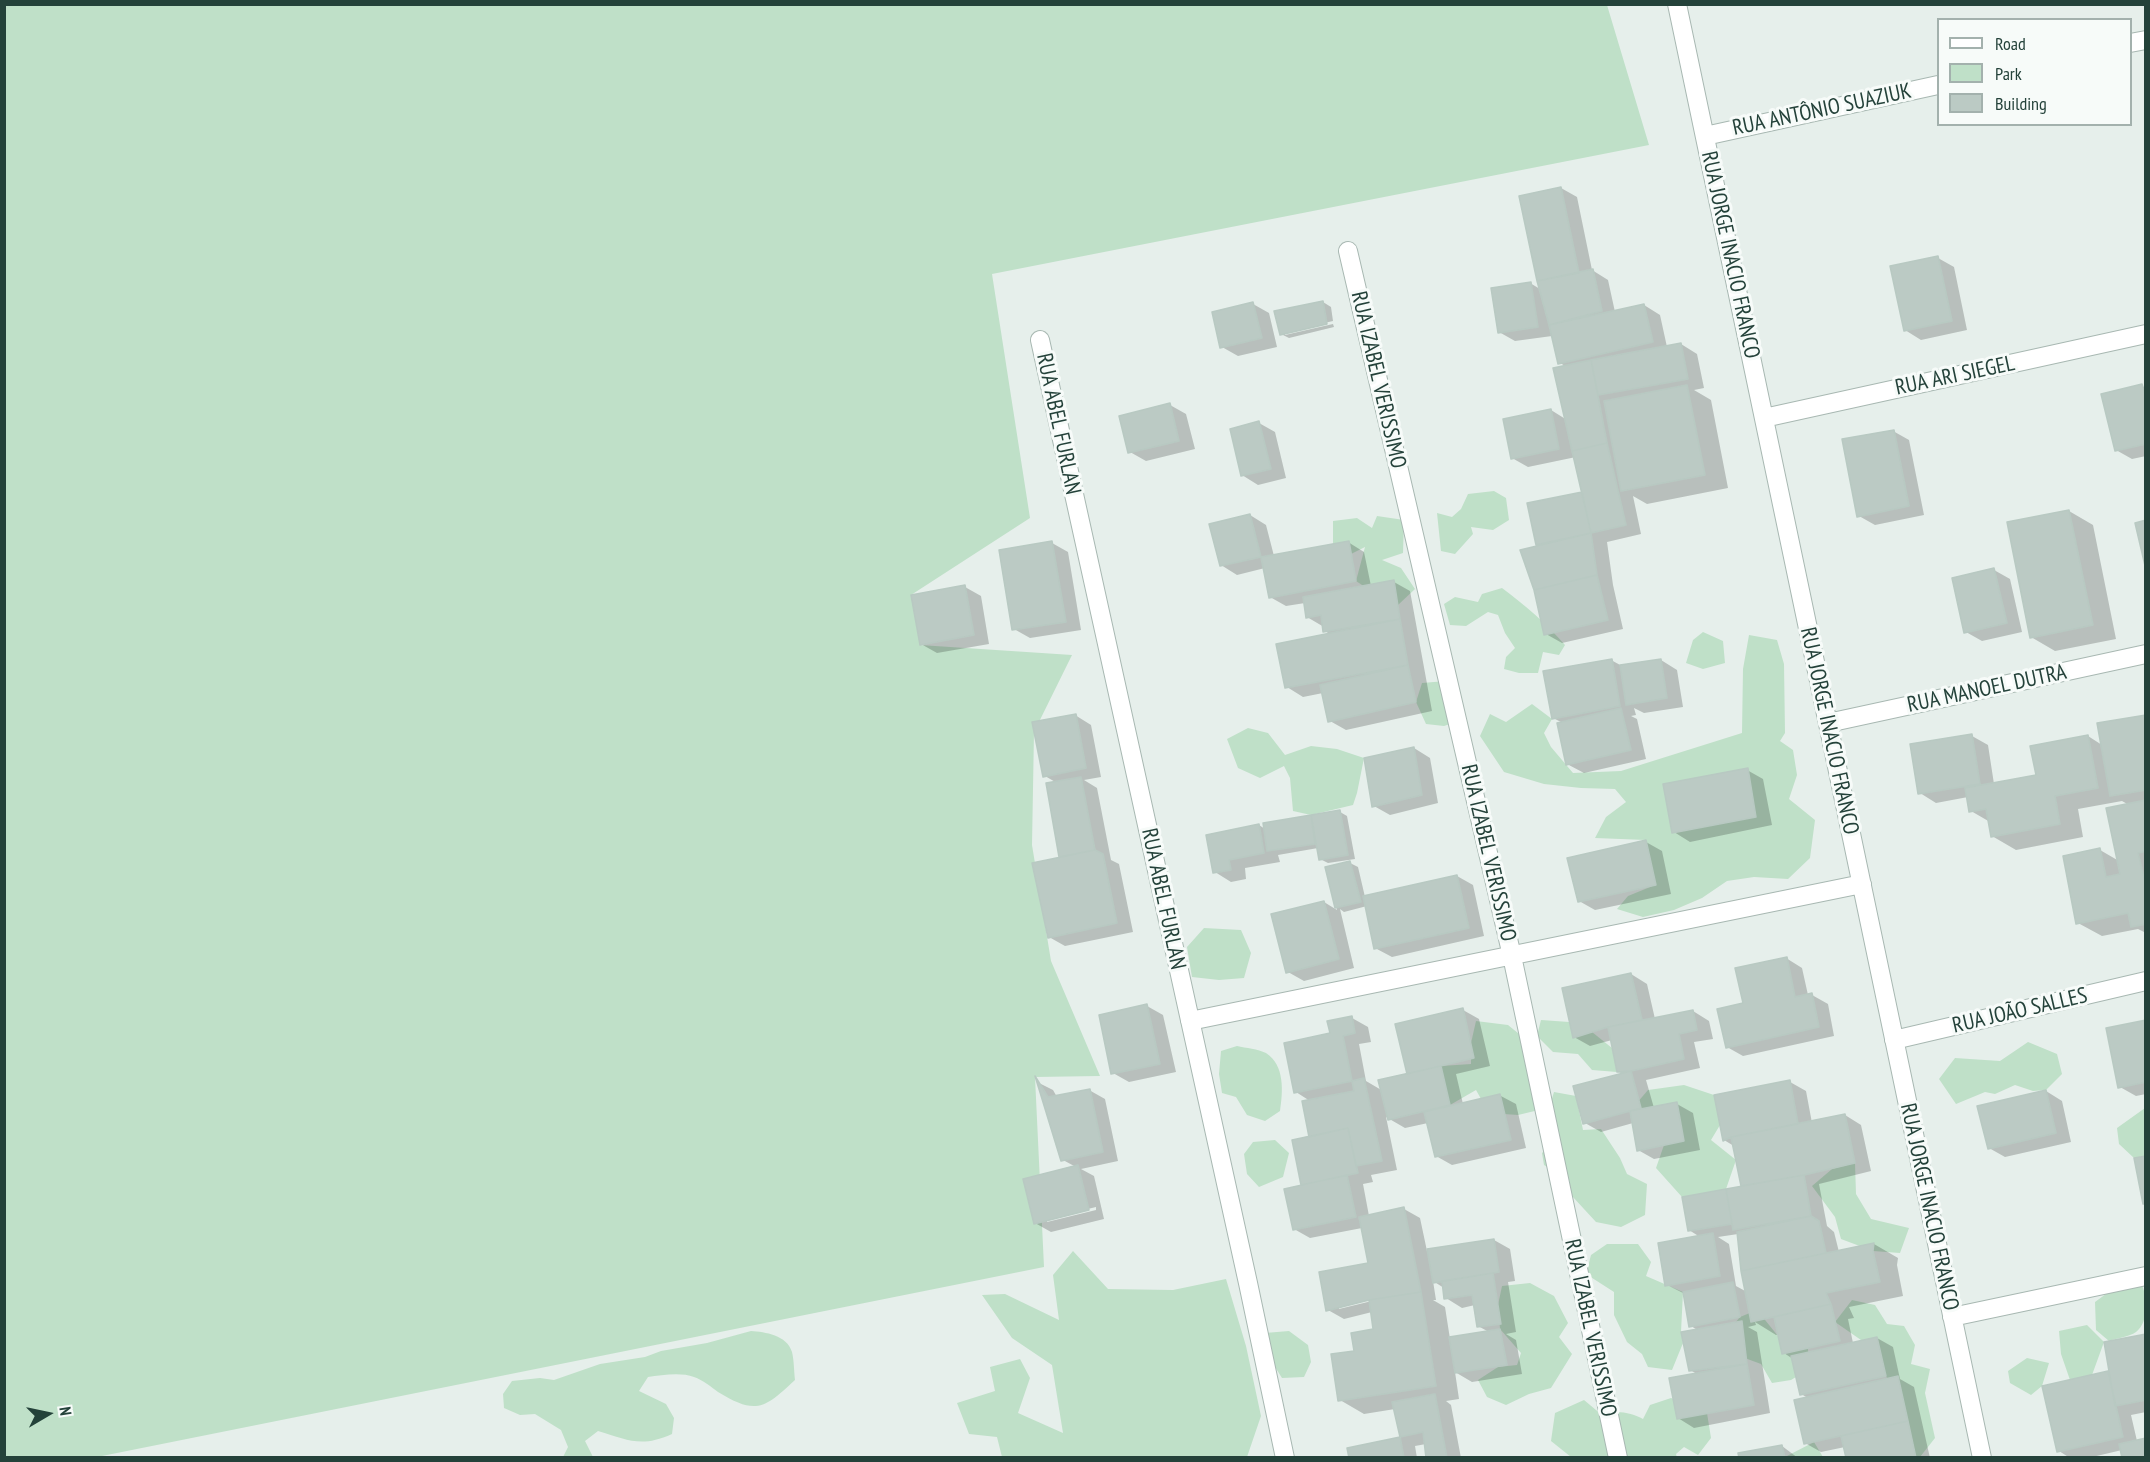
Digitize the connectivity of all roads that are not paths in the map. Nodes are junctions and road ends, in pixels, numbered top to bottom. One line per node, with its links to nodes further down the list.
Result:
1 (1677, 4): 3 (street, RUA JORGE INACIO FRANCO)
2 (1937, 85): 3 (street, RUA ANTÔNIO SUAZIUK)
3 (1705, 136): 7 (street, RUA JORGE INACIO FRANCO)
4 (1348, 251): 11 (street, RUA IZABEL VERISSIMO)
5 (2145, 334): 7 (street, RUA ARI SIEGEL)
6 (1040, 340): 13 (street, RUA ABEL FURLAN)
7 (1764, 418): 9 (street, RUA JORGE INACIO FRANCO)
8 (2145, 654): 9 (street, RUA MANOEL DUTRA)
9 (1828, 723): 10 (street, RUA JORGE INACIO FRANCO)
10 (1862, 884): 11 (street); 14 (street, RUA JORGE INACIO FRANCO)
11 (1512, 956): 13 (street); 18 (street, RUA IZABEL VERISSIMO)
12 (2145, 981): 14 (street, RUA JOÃO SALLES)
13 (1190, 1021): 17 (street, RUA ABEL FURLAN)
14 (1894, 1040): 16 (street, RUA JORGE INACIO FRANCO)
15 (2145, 1276): 16 (street)
16 (1952, 1317): 19 (street, RUA JORGE INACIO FRANCO)
17 (1285, 1458)
18 (1618, 1458)
19 (1982, 1458)

